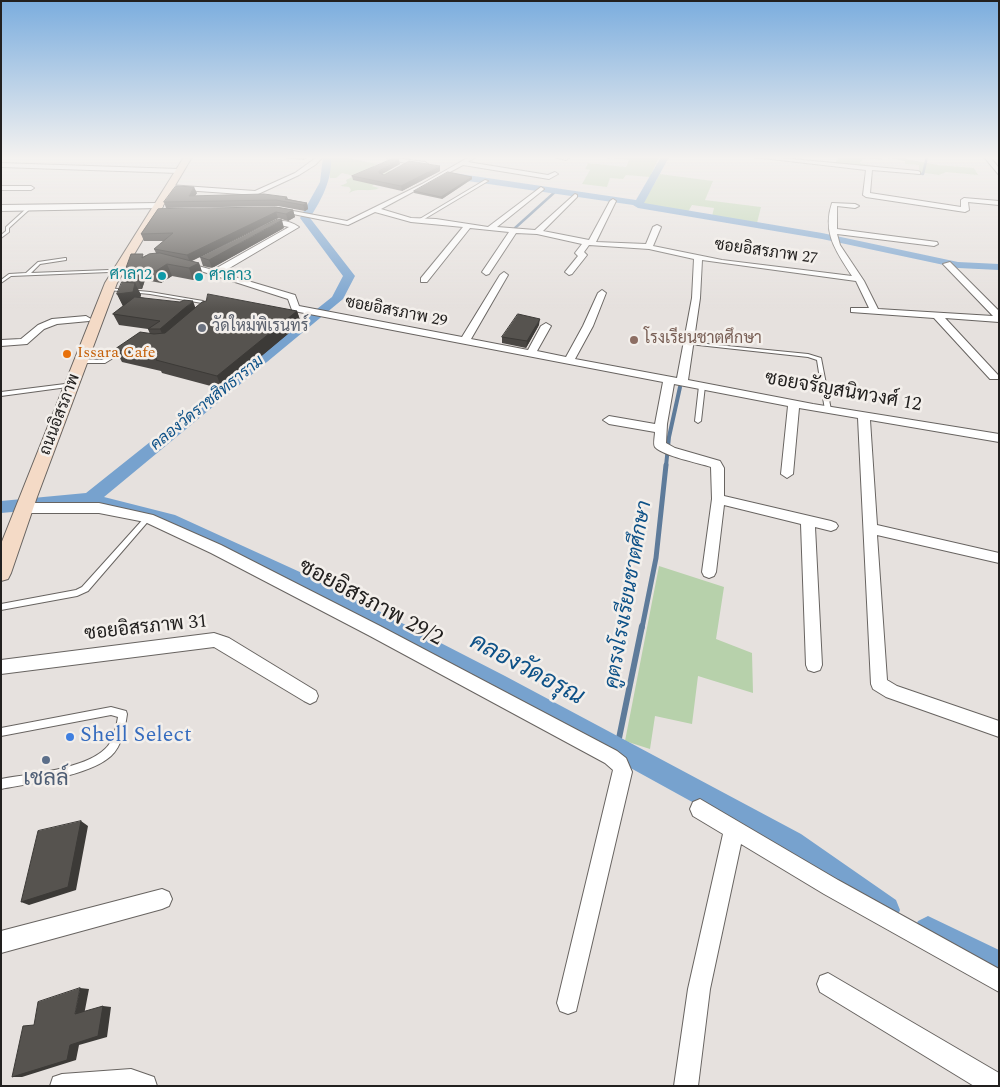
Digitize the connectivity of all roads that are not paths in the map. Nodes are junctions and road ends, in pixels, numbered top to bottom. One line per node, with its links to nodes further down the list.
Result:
1 (1, 208): 2 (street)
2 (29, 208): 11 (street); 23 (lane)
3 (379, 208): 13 (street)
4 (440, 208): 15 (lane)
5 (517, 208): 18 (street)
6 (562, 208): 21 (street)
7 (609, 208): 24 (street)
8 (834, 208): 22 (street)
9 (949, 208): 10 (street)
10 (965, 208)
11 (157, 209): 33 (main road, ถนนอิสรภาพ)
12 (269, 210): 14 (street)
13 (375, 210): 14 (street); 15 (street, ซอยอิสรภาพ 27)
14 (303, 215)
15 (420, 220): 16 (street, ซอยอิสรภาพ 27)
16 (468, 226): 18 (street, ซอยอิสรภาพ 27); 44 (street)
17 (657, 227): 26 (street)
18 (490, 229): 20 (street, ซอยอิสรภาพ 27)
19 (263, 230): 31 (street)
20 (514, 230): 21 (street, ซอยอิสรภาพ 27); 37 (street)
21 (537, 232): 24 (street, ซอยอิสรภาพ 27)
22 (834, 236): 25 (street); 43 (street)
23 (1, 237)
24 (589, 243): 26 (street, ซอยอิสรภาพ 27); 38 (street)
25 (934, 244)
26 (649, 247): 28 (street, ซอยอิสรภาพ 27)
27 (221, 257): 31 (street)
28 (698, 257): 43 (street, ซอยอิสรภาพ 27); 59 (street)
29 (65, 259): 39 (lane)
30 (207, 259): 35 (street)
31 (234, 260): 36 (street)
32 (172, 262): 35 (street, ซอยอิสรภาพ 29)
33 (120, 264): 39 (lane); 46 (main road, ถนนอิสรภาพ); 55 (main road)
34 (947, 264): 54 (street)
35 (192, 266): 36 (street, ซอยอิสรภาพ 29)
36 (214, 272): 57 (street, ซอยอิสรภาพ 29)
37 (486, 272)
38 (569, 272)
39 (26, 274): 41 (lane)
40 (1, 275): 41 (lane)
41 (10, 275): 45 (lane)
42 (504, 275): 57 (street)
43 (858, 279): 52 (street)
44 (424, 280)
45 (1, 282)
46 (109, 289): 47 (lane); 62 (main road, ถนนอิสรภาพ)
47 (150, 293): 49 (lane); 51 (lane)
48 (602, 293): 63 (street)
49 (150, 299)
50 (854, 310): 52 (street)
51 (206, 311)
52 (875, 311): 53 (street)
53 (937, 315): 54 (street); 64 (street)
54 (999, 318)
55 (86, 319): 58 (street); 67 (main road)
56 (546, 326): 61 (street)
57 (464, 341): 61 (street, ซอยอิสรภาพ 29)
58 (1, 343)
59 (689, 343): 66 (street); 71 (lane)
60 (129, 346): 62 (lane)
61 (531, 354): 63 (street, ซอยอิสรภาพ 29)
62 (82, 361): 67 (main road, ถนนอิสรภาพ)
63 (569, 361): 65 (street, ซอยอิสรภาพ 29)
64 (994, 377)
65 (669, 380): 66 (street, ซอยอิสรภาพ 29); 75 (street)
66 (682, 382): 68 (street, ซอยจรัญสนิทวงศ์ 12)
67 (66, 386): 69 (lane); 79 (main road)
68 (702, 386): 70 (street, ซอยจรัญสนิทวงศ์ 12); 74 (lane)
69 (1, 394)
70 (794, 403): 71 (street, ซอยจรัญสนิทวงศ์ 12); 77 (street)
71 (828, 410): 72 (street, ซอยจรัญสนิทวงศ์ 12)
72 (864, 416): 76 (street, ซอยจรัญสนิทวงศ์ 12); 83 (street)
73 (608, 420): 75 (street)
74 (698, 421)
75 (661, 429): 78 (street)
76 (999, 438)
77 (787, 474)
78 (718, 499): 81 (street); 86 (street)
79 (20, 504): 80 (street, ซอยอิสรภาพ 29/2); 84 (main road); 87 (main road)
80 (148, 518): 88 (lane); 101 (street, ซอยอิสรภาพ 29/2)
81 (808, 520): 82 (street); 89 (street)
82 (831, 526)
83 (871, 528): 85 (street); 92 (street)
84 (1, 532)
85 (999, 558)
86 (709, 572)
87 (1, 573)
88 (1, 607)
89 (814, 665)
90 (1, 667): 91 (street, ซอยอิสรภาพ 31)
91 (310, 696)
92 (999, 729)
93 (1, 732): 94 (lane)
94 (1, 784)
95 (700, 809): 96 (street)
96 (734, 830): 99 (street); 104 (street)
97 (162, 899): 98 (street)
98 (1, 942)
99 (999, 981)
100 (828, 984): 105 (street)
101 (568, 1003)
102 (62, 1086): 103 (street)
103 (145, 1086)
104 (686, 1086)
105 (997, 1086)

